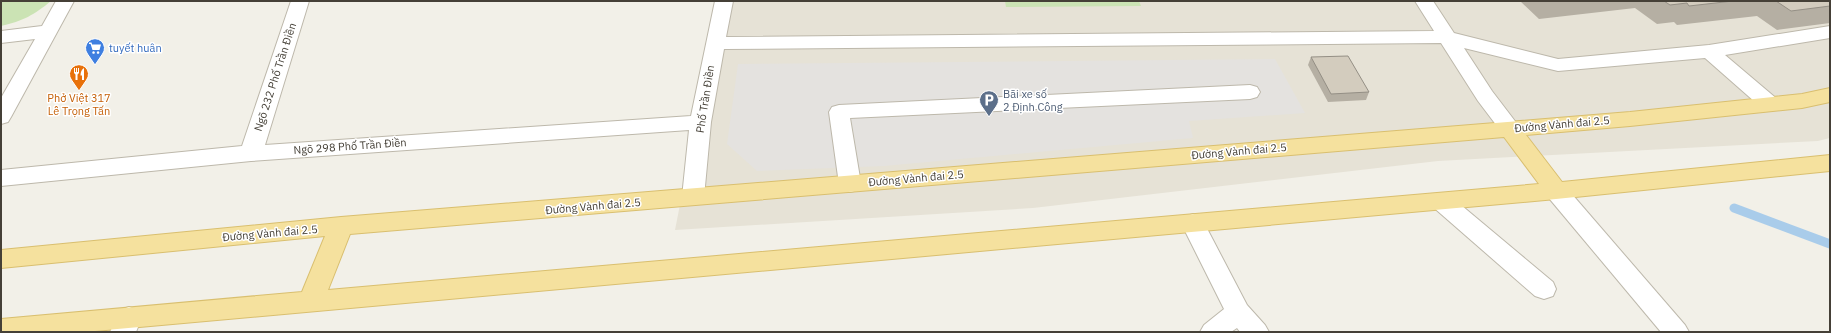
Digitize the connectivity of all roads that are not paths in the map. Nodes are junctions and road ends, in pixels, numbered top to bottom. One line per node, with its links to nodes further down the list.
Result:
1 (65, 1): 5 (street)
2 (300, 1): 17 (street, Ngõ 232 Phố Trần Điền)
3 (724, 1): 9 (street, Phố Trần Điền)
4 (1424, 1): 8 (street)
5 (48, 31): 7 (street); 14 (street)
6 (1830, 32): 10 (street)
7 (1, 36)
8 (1445, 37): 9 (street); 10 (street); 16 (street)
9 (715, 43): 15 (street, Phố Trần Điền)
10 (1709, 51): 13 (street)
11 (1250, 92): 20 (street)
12 (1830, 95): 13 (main road, Đường Vành đai 2.5)
13 (1770, 104): 16 (main road, Đường Vành đai 2.5)
14 (1, 117)
15 (700, 122): 17 (street, Ngõ 298 Phố Trần Điền); 22 (street, Phố Trần Điền)
16 (1510, 129): 20 (main road, Đường Vành đai 2.5); 21 (main road)
17 (251, 153): 19 (street, Ngõ 298 Phố Trần Điền)
18 (1830, 164): 21 (main road)
19 (1, 178)
20 (850, 184): 22 (main road, Đường Vành đai 2.5)
21 (1556, 191): 23 (main road); 34 (street)
22 (693, 197): 25 (main road, Đường Vành đai 2.5)
23 (1441, 201): 24 (main road); 27 (street)
24 (1193, 223): 28 (main road); 29 (street)
25 (341, 226): 26 (main road, Đường Vành đai 2.5); 28 (main road)
26 (1, 258)
27 (1544, 289)
28 (311, 301): 30 (main road)
29 (1238, 312): 32 (street); 33 (street)
30 (126, 325): 31 (main road)
31 (1, 329)
32 (1213, 332)
33 (1256, 332)
34 (1676, 332)

